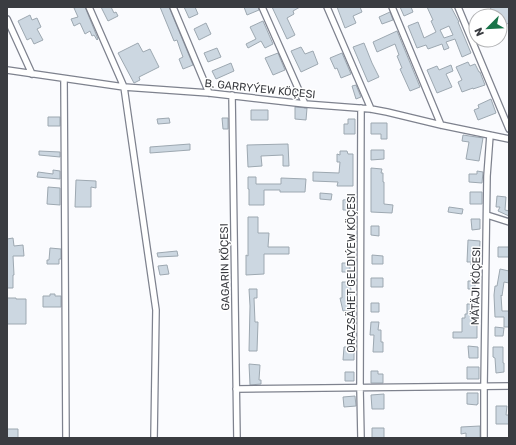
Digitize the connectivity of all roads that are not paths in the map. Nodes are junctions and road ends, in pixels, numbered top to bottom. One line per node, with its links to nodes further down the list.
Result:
1 (89, 7): 11 (street)
2 (173, 7): 12 (street)
3 (262, 7): 14 (street)
4 (327, 7): 16 (street)
5 (392, 7): 17 (street)
6 (458, 7): 18 (street)
7 (7, 19): 9 (street)
8 (7, 70): 9 (street, B. GARRYÝEW KÖÇESI)
9 (32, 74): 10 (street, B. GARRYÝEW KÖÇESI)
10 (64, 79): 11 (street, B. GARRYÝEW KÖÇESI); 27 (street)
11 (124, 87): 12 (street, B. GARRYÝEW KÖÇESI); 28 (street)
12 (210, 93): 13 (street, B. GARRYÝEW KÖÇESI)
13 (232, 95): 14 (street, B. GARRYÝEW KÖÇESI); 26 (street, GAGARIN KÖÇESI)
14 (305, 104): 15 (street, B. GARRYÝEW KÖÇESI)
15 (361, 108): 16 (street, B. GARRYÝEW KÖÇESI); 25 (street, ORAZSÄHET GELDIÝEW KÖÇESI)
16 (371, 110): 17 (street, B. GARRYÝEW KÖÇESI)
17 (441, 125): 19 (street, B. GARRYÝEW KÖÇESI)
18 (509, 129)
19 (490, 135): 20 (street, B. GARRYÝEW KÖÇESI); 21 (street, MÄTÄJI KÖÇESI)
20 (509, 139)
21 (487, 215): 22 (street); 23 (street, MÄTÄJI KÖÇESI)
22 (509, 222)
23 (484, 386): 24 (street); 25 (street); 31 (street, MÄTÄJI KÖÇESI)
24 (509, 386)
25 (360, 388): 26 (street); 30 (street, ORAZSÄHET GELDIÝEW KÖÇESI)
26 (236, 389): 29 (street, GAGARIN KÖÇESI)
27 (66, 438)
28 (154, 438)
29 (237, 438)
30 (361, 438)
31 (484, 438)

